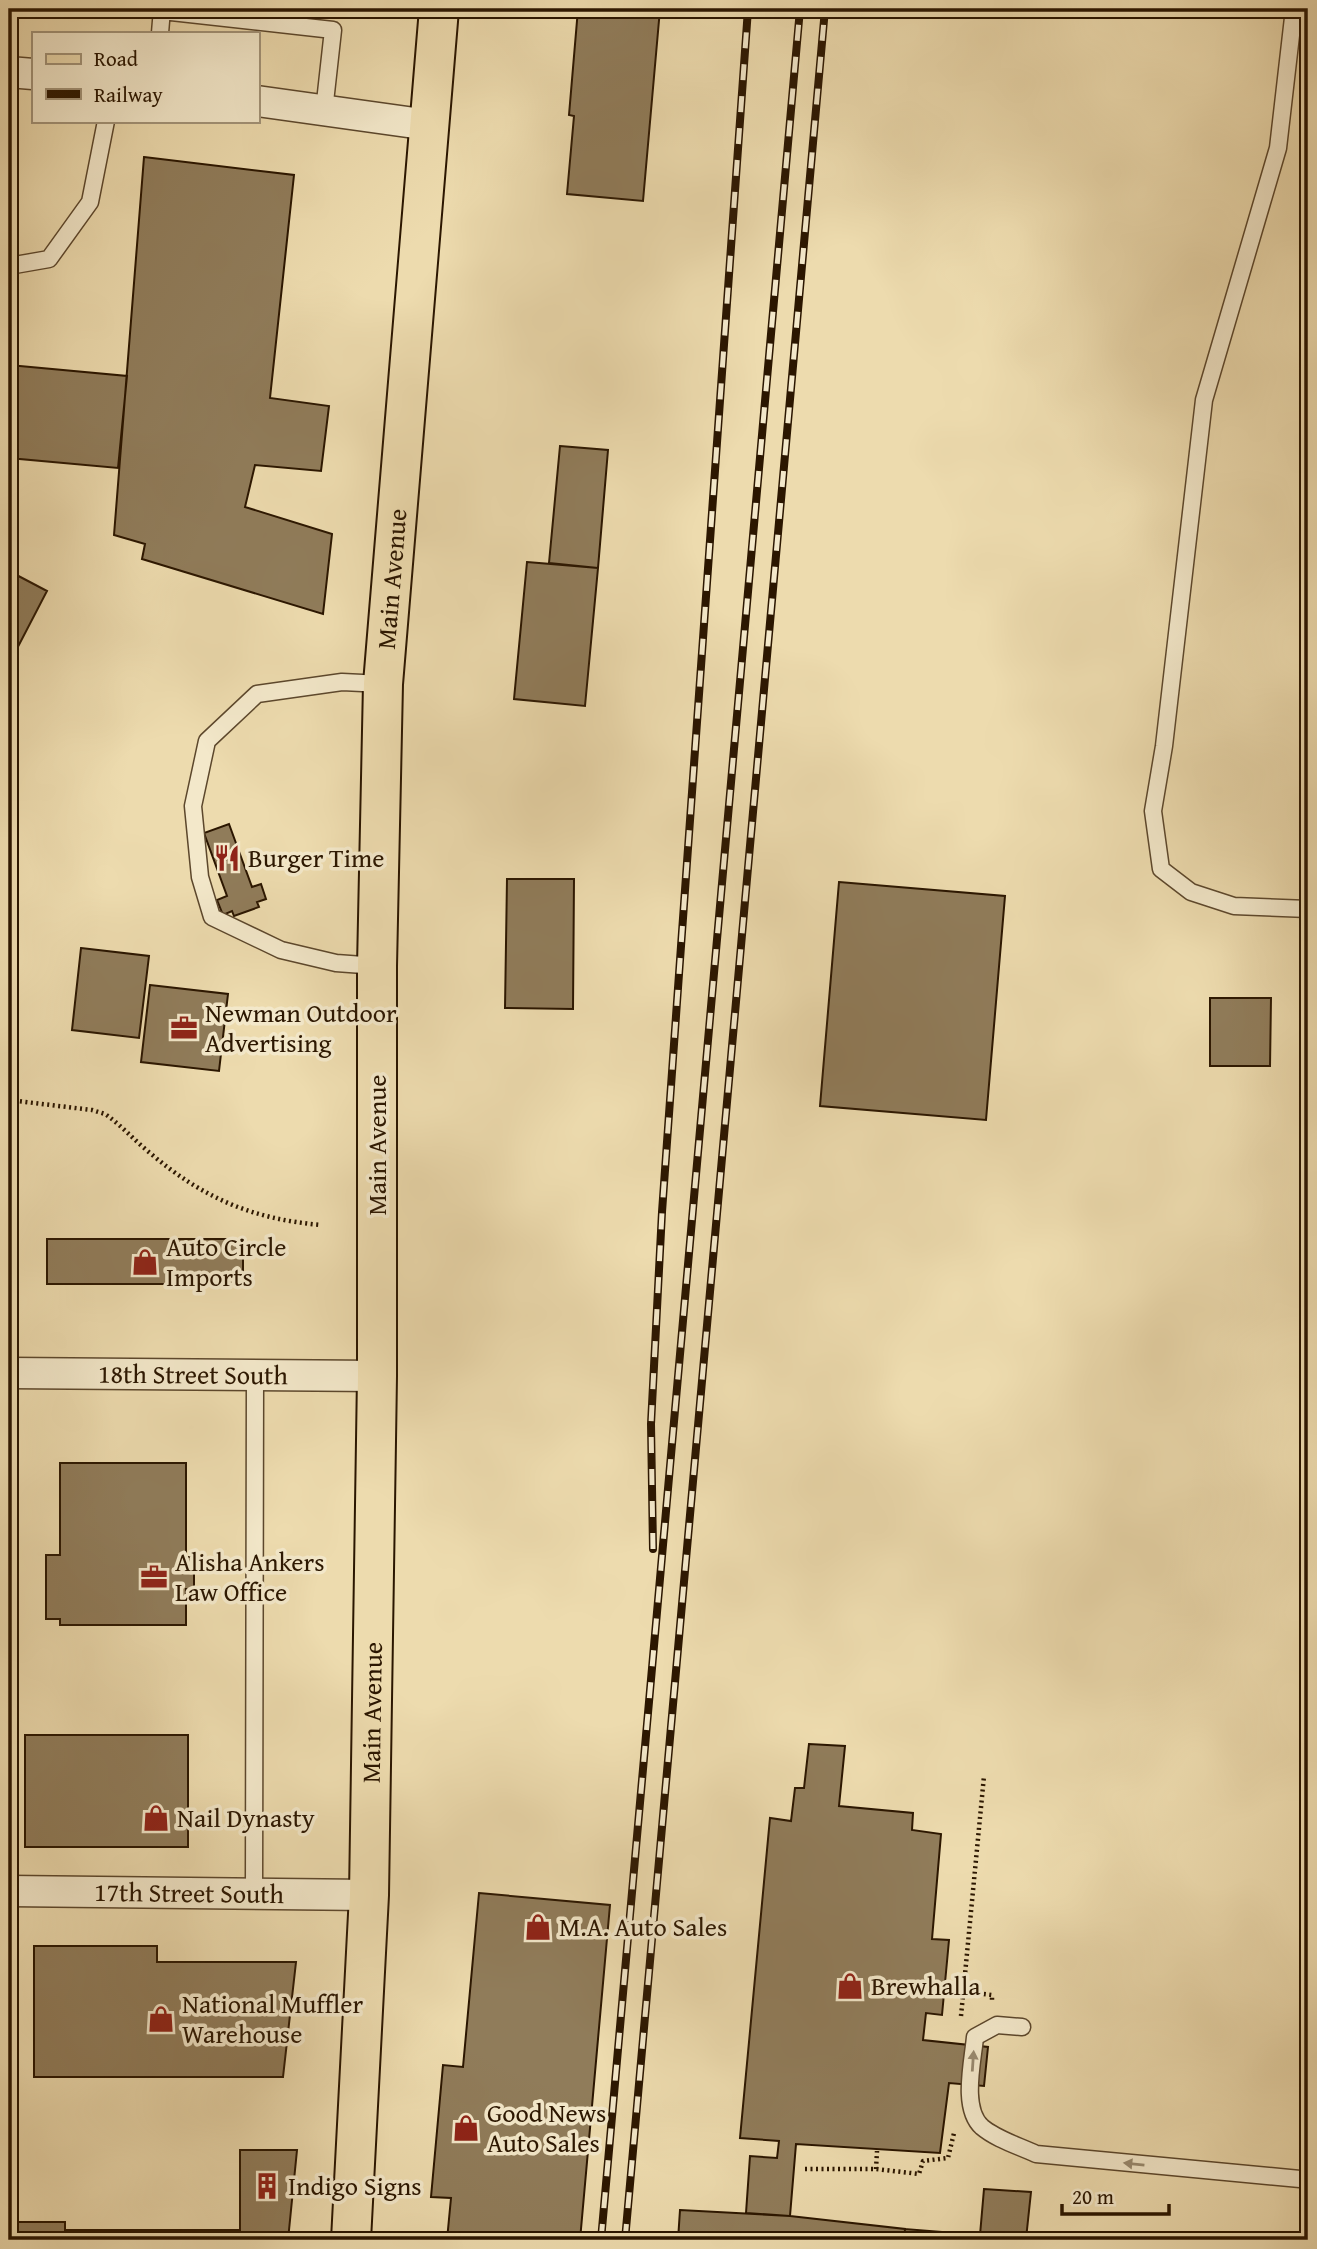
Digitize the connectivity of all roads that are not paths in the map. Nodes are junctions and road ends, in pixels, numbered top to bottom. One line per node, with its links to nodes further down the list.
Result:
1 (439, 9): 10 (main road, Main Avenue)
2 (1294, 9): 13 (lane)
3 (162, 10): 4 (lane); 8 (lane)
4 (160, 32)
5 (9, 72): 6 (street)
6 (32, 74)
7 (259, 101): 8 (street)
8 (324, 111): 10 (street)
9 (106, 122): 11 (lane)
10 (429, 125): 12 (main road, Main Avenue)
11 (9, 266)
12 (383, 684): 14 (main road, Main Avenue); 14 (lane)
13 (1308, 909)
14 (377, 966): 17 (main road, Main Avenue)
15 (9, 1373): 16 (street, 18th Street South)
16 (255, 1376): 17 (street, 18th Street South); 19 (lane)
17 (377, 1376): 20 (main road, Main Avenue)
18 (9, 1891): 19 (street, 17th Street South)
19 (254, 1894): 20 (street, 17th Street South)
20 (369, 1895): 23 (main road, Main Avenue)
21 (1022, 2027): 22 (lane, one-way to 21)
22 (1300, 2179)
23 (351, 2240)

